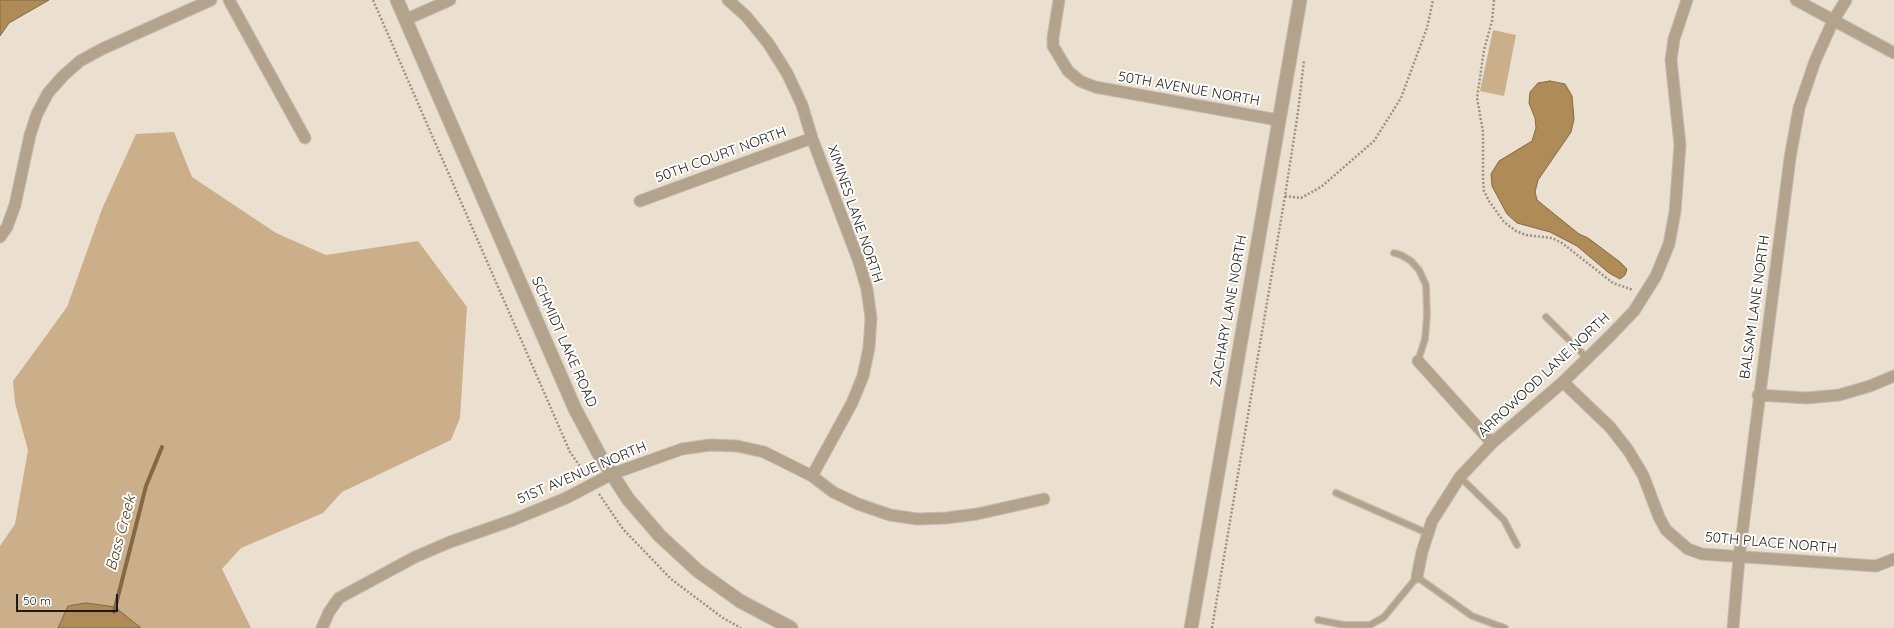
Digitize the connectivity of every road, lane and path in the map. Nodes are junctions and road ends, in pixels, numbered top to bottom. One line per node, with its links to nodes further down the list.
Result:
1 (211, 0): 22 (street)
2 (229, 0): 18 (street)
3 (397, 0): 13 (street, SCHMIDT LAKE ROAD)
4 (450, 0): 13 (street)
5 (728, 0): 19 (street, XIMINES LANE NORTH)
6 (1059, 0): 17 (street, 50TH AVENUE NORTH)
7 (1300, 0): 17 (street, ZACHARY LANE NORTH)
8 (1433, 0): 20 (path)
9 (1494, 0): 24 (path)
10 (1687, 0): 24 (street, ARROWOOD LANE NORTH)
11 (1796, 0): 14 (street)
12 (1846, 0): 14 (street, BALSAM LANE NORTH)
13 (407, 19): 32 (street, SCHMIDT LAKE ROAD)
14 (1833, 20): 15 (street); 30 (street, BALSAM LANE NORTH)
15 (1894, 52)
16 (1305, 57): 20 (path)
17 (1278, 120): 45 (street, ZACHARY LANE NORTH)
18 (305, 138)
19 (812, 138): 21 (street, 50TH COURT NORTH); 33 (street, XIMINES LANE NORTH)
20 (1285, 196): 46 (path)
21 (640, 201)
22 (0, 237)
23 (1394, 253): 27 (lane)
24 (1643, 298): 26 (street, ARROWOOD LANE NORTH)
25 (1546, 317): 26 (lane)
26 (1587, 358): 29 (street, ARROWOOD LANE NORTH)
27 (1418, 361): 31 (street)
28 (1894, 376): 30 (street)
29 (1563, 382): 31 (street, ARROWOOD LANE NORTH); 39 (street, 50TH PLACE NORTH)
30 (1758, 395): 39 (street, BALSAM LANE NORTH)
31 (1492, 443): 34 (street, ARROWOOD LANE NORTH)
32 (612, 474): 33 (street, 51ST AVENUE NORTH); 43 (street, 51ST AVENUE NORTH); 44 (street, SCHMIDT LAKE ROAD)
33 (812, 476): 36 (street, 51ST AVENUE NORTH)
34 (1460, 477): 37 (street, ARROWOOD LANE NORTH); 38 (lane)
35 (1336, 493): 37 (lane)
36 (1044, 499)
37 (1428, 533): 41 (street, ARROWOOD LANE NORTH)
38 (1517, 545)
39 (1739, 558): 40 (street, 50TH PLACE NORTH); 48 (street, BALSAM LANE NORTH)
40 (1894, 559)
41 (1417, 577): 42 (lane); 47 (lane)
42 (1318, 620)
43 (322, 628)
44 (791, 628)
45 (1191, 628)
46 (1212, 628)
47 (1505, 628)
48 (1733, 628)

